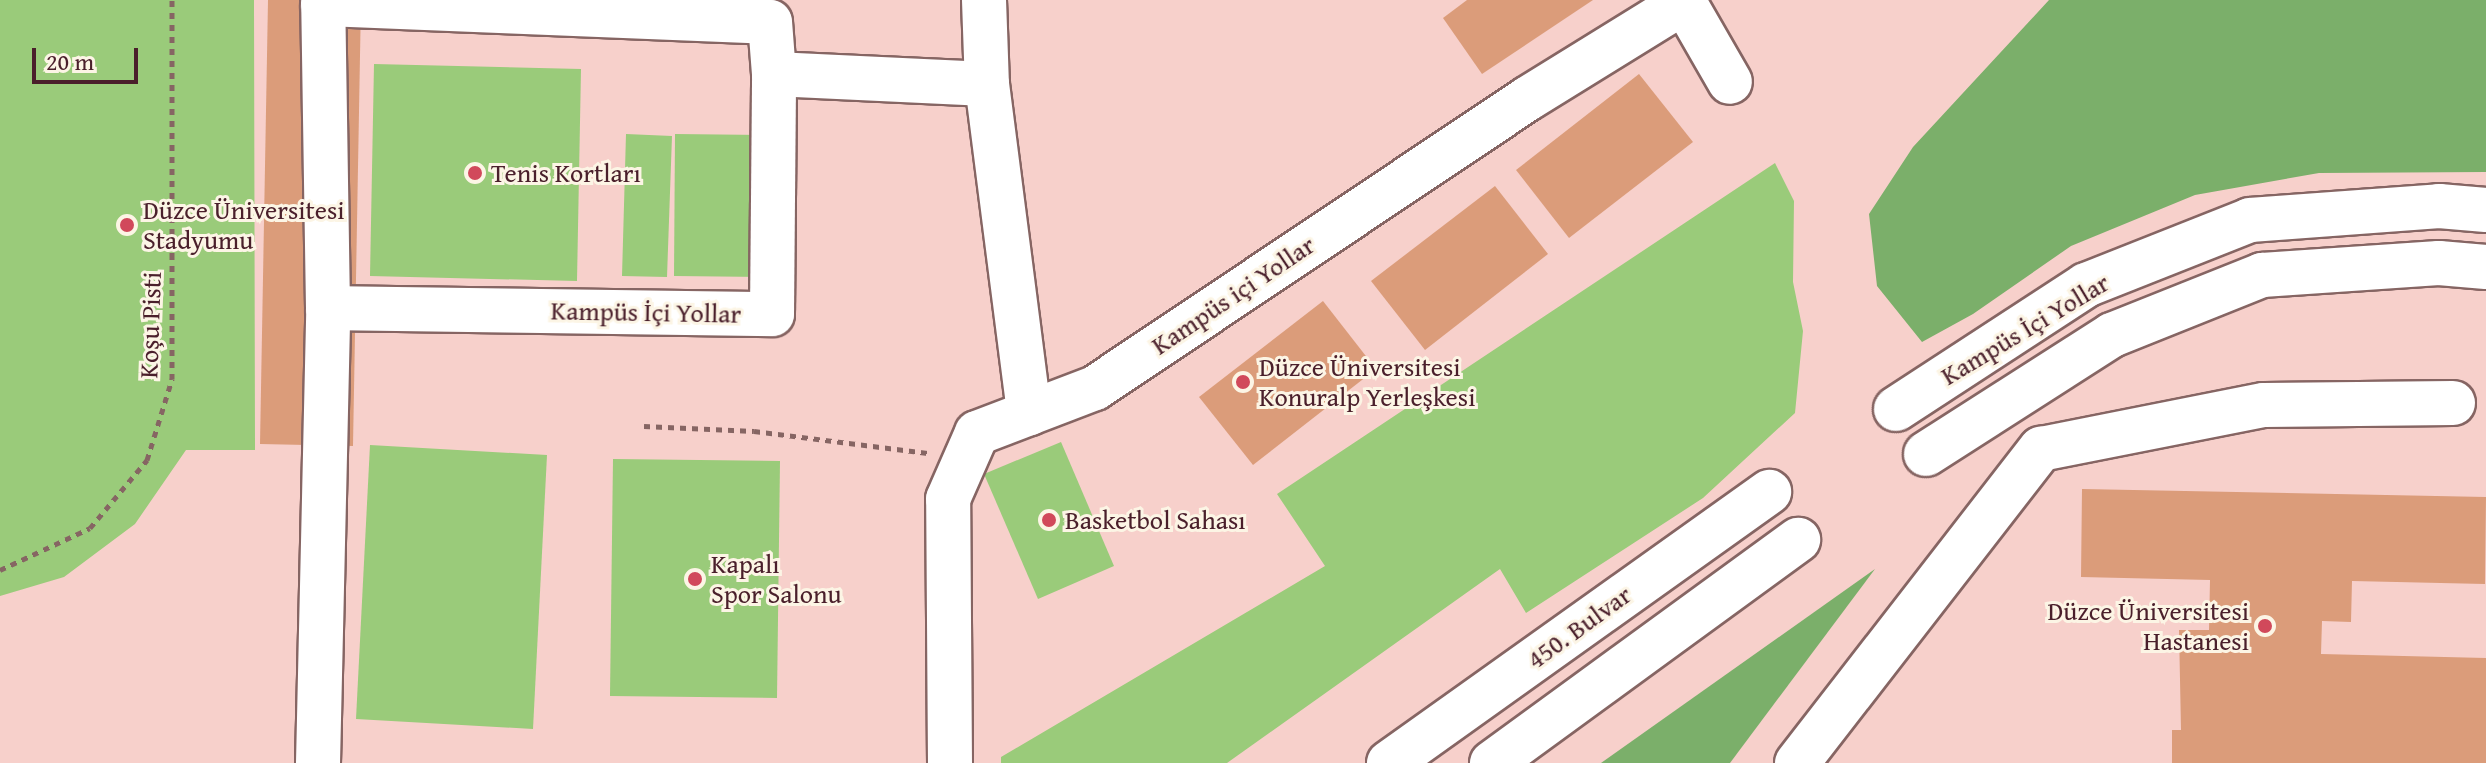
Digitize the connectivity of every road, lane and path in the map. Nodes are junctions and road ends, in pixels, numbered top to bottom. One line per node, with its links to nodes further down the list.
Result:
1 (172, 0): 15 (path, Koşu Pisti)
2 (984, 0): 5 (street)
3 (774, 74): 5 (street); 8 (street, Kampüs İçi Yollar); 8 (street, Kampüs İçi Yollar)
4 (1730, 82): 10 (street, Kampüs içi Yollar)
5 (987, 84): 10 (street)
6 (2486, 210): 7 (street, Kampüs İçi Yollar)
7 (2486, 267)
8 (328, 308): 16 (street, Kampüs İçi Yollar)
9 (2453, 403): 20 (street)
10 (1029, 413): 12 (street, Kampüs içi Yollar)
11 (644, 426): 12 (path)
12 (964, 461): 17 (street, Kampüs içi Yollar)
13 (1769, 492): 18 (street, 450. Bulvar)
14 (1798, 540): 19 (street)
15 (0, 570)
16 (318, 763)
17 (950, 763)
18 (1389, 763)
19 (1492, 763)
20 (1797, 763)

